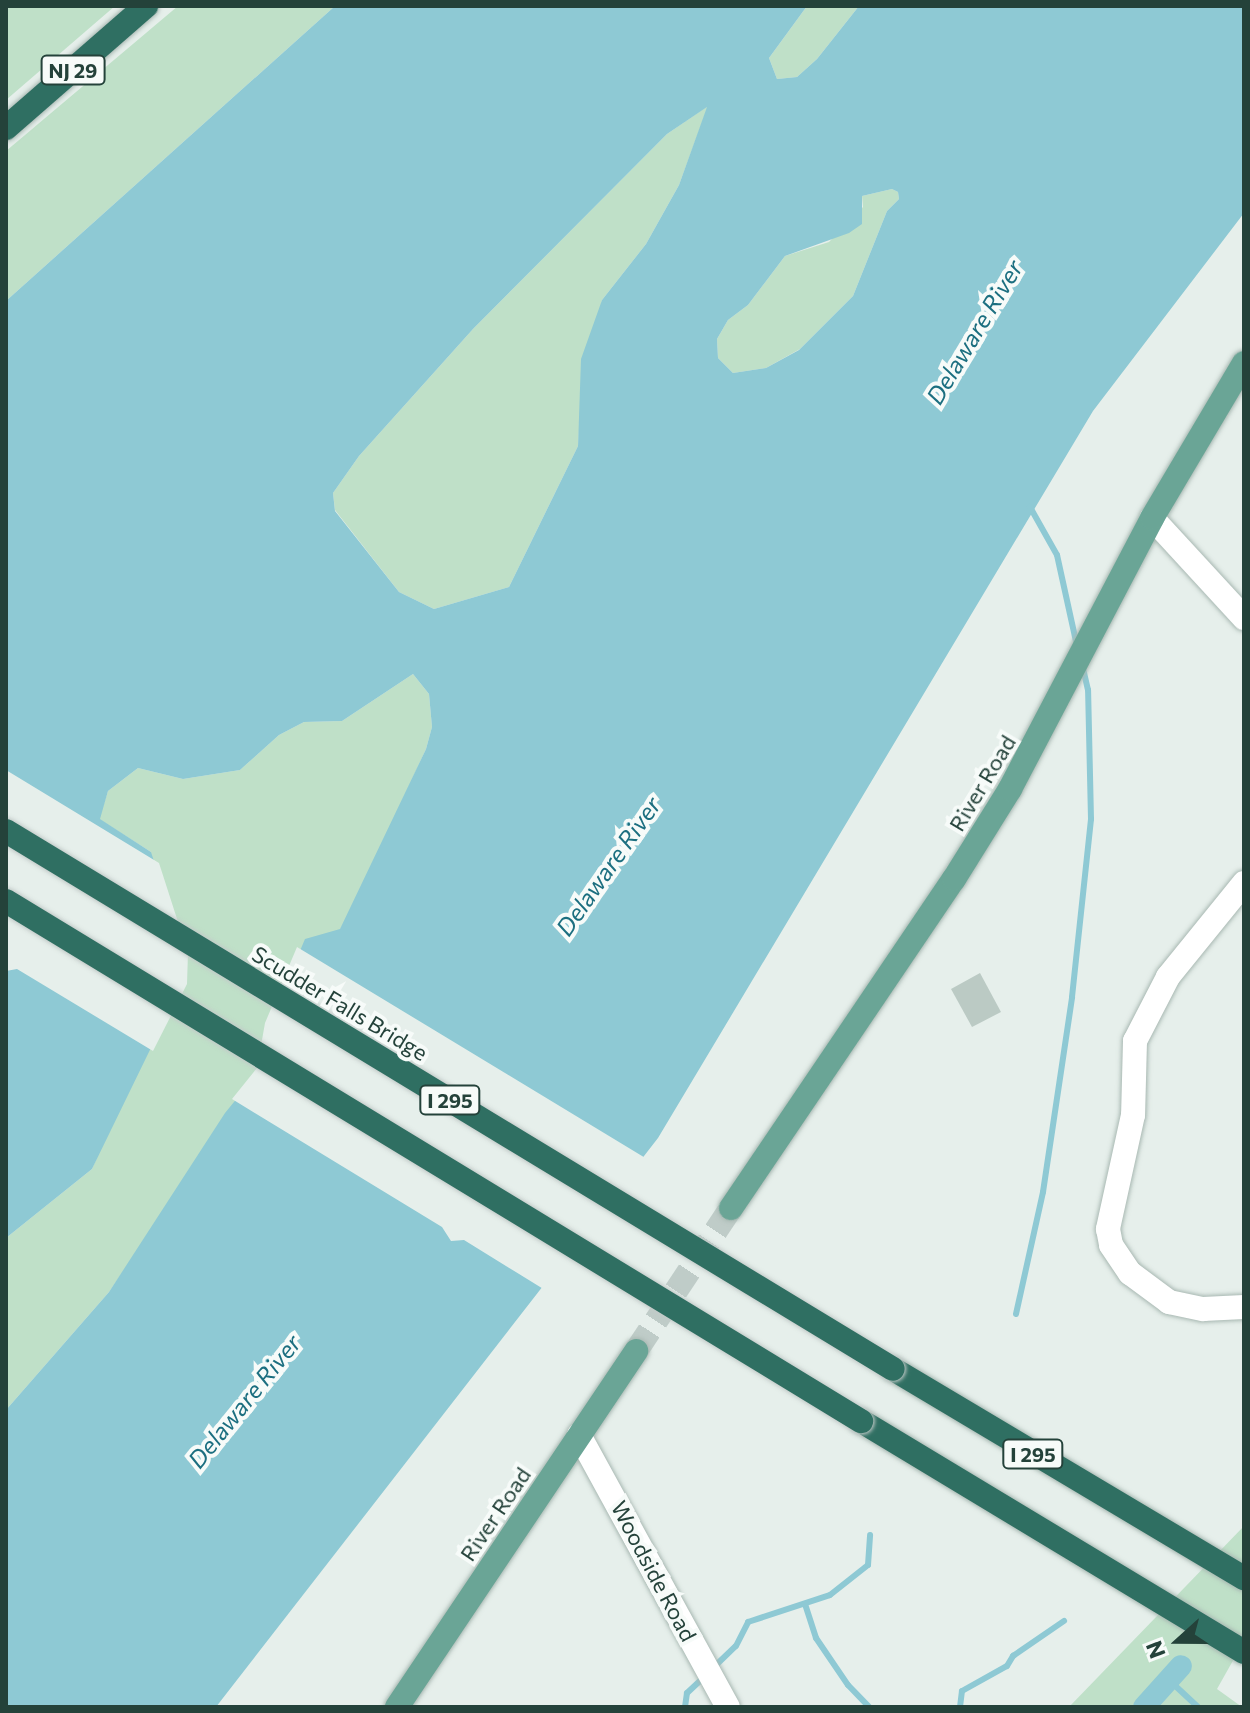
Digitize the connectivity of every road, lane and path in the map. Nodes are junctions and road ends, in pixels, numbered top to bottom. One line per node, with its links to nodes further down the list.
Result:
1 (146, 6): 2 (highway, NJ 29)
2 (6, 128)
3 (1244, 363): 4 (main road, River Road)
4 (1152, 518): 5 (street); 9 (main road, River Road)
5 (1244, 618)
6 (6, 831): 13 (highway, Scudder Falls Bridge / I 295, bridge)
7 (1244, 883): 10 (street)
8 (6, 901): 14 (highway, I 295, bridge)
9 (731, 1208)
10 (1244, 1307)
11 (636, 1351): 12 (main road, River Road)
12 (579, 1435): 15 (street, Woodside Road); 16 (main road, River Road)
13 (1244, 1578)
14 (1244, 1652)
15 (724, 1700)
16 (397, 1707)

